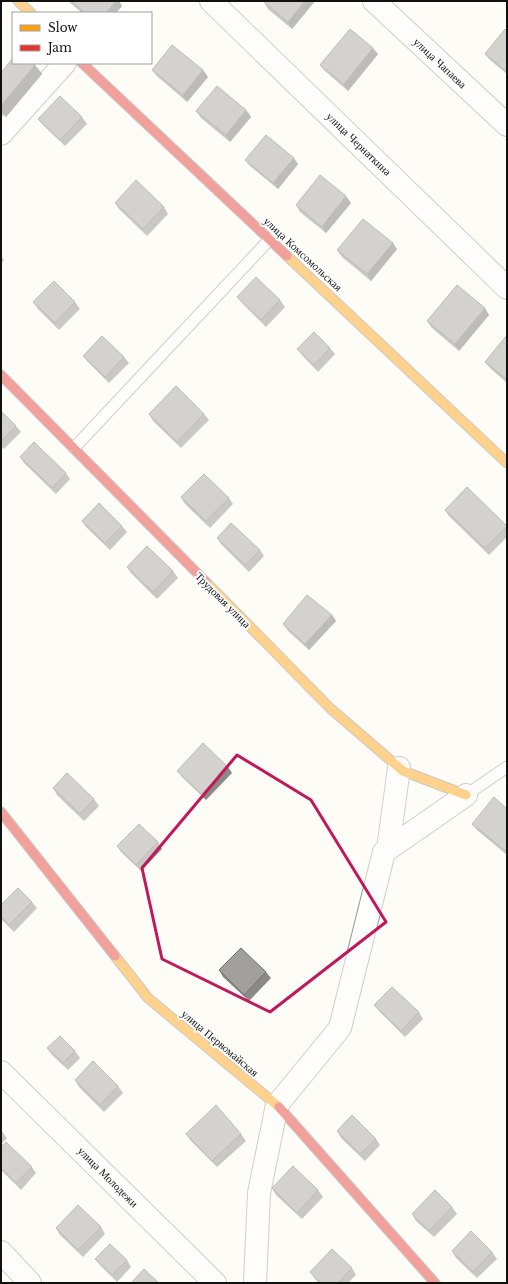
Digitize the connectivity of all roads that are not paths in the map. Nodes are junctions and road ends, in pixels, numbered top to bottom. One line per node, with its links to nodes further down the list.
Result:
1 (18, 1): 5 (street)
2 (36, 1): 5 (lane)
3 (211, 1): 11 (street, улица Чернаткина)
4 (374, 1): 8 (street, улица Чапаева)
5 (29, 11)
6 (64, 64): 9 (street)
7 (83, 64): 10 (street, улица Комсомольская)
8 (507, 125)
9 (1, 134)
10 (270, 239): 13 (lane); 14 (street, улица Комсомольская)
11 (507, 288)
12 (1, 375): 13 (street, Трудовая улица)
13 (74, 448): 16 (street, Трудовая улица)
14 (507, 463)
15 (507, 767): 17 (lane)
16 (399, 768): 17 (street, Трудовая улица); 19 (street)
17 (466, 795): 19 (street)
18 (1, 812): 21 (street, улица Первомайская)
19 (388, 849): 21 (street)
20 (1, 1072): 24 (street, улица Молодежи)
21 (277, 1106): 25 (street); 26 (street, улица Первомайская)
22 (1, 1252): 23 (street)
23 (30, 1283)
24 (215, 1283)
25 (255, 1283)
26 (435, 1283)

